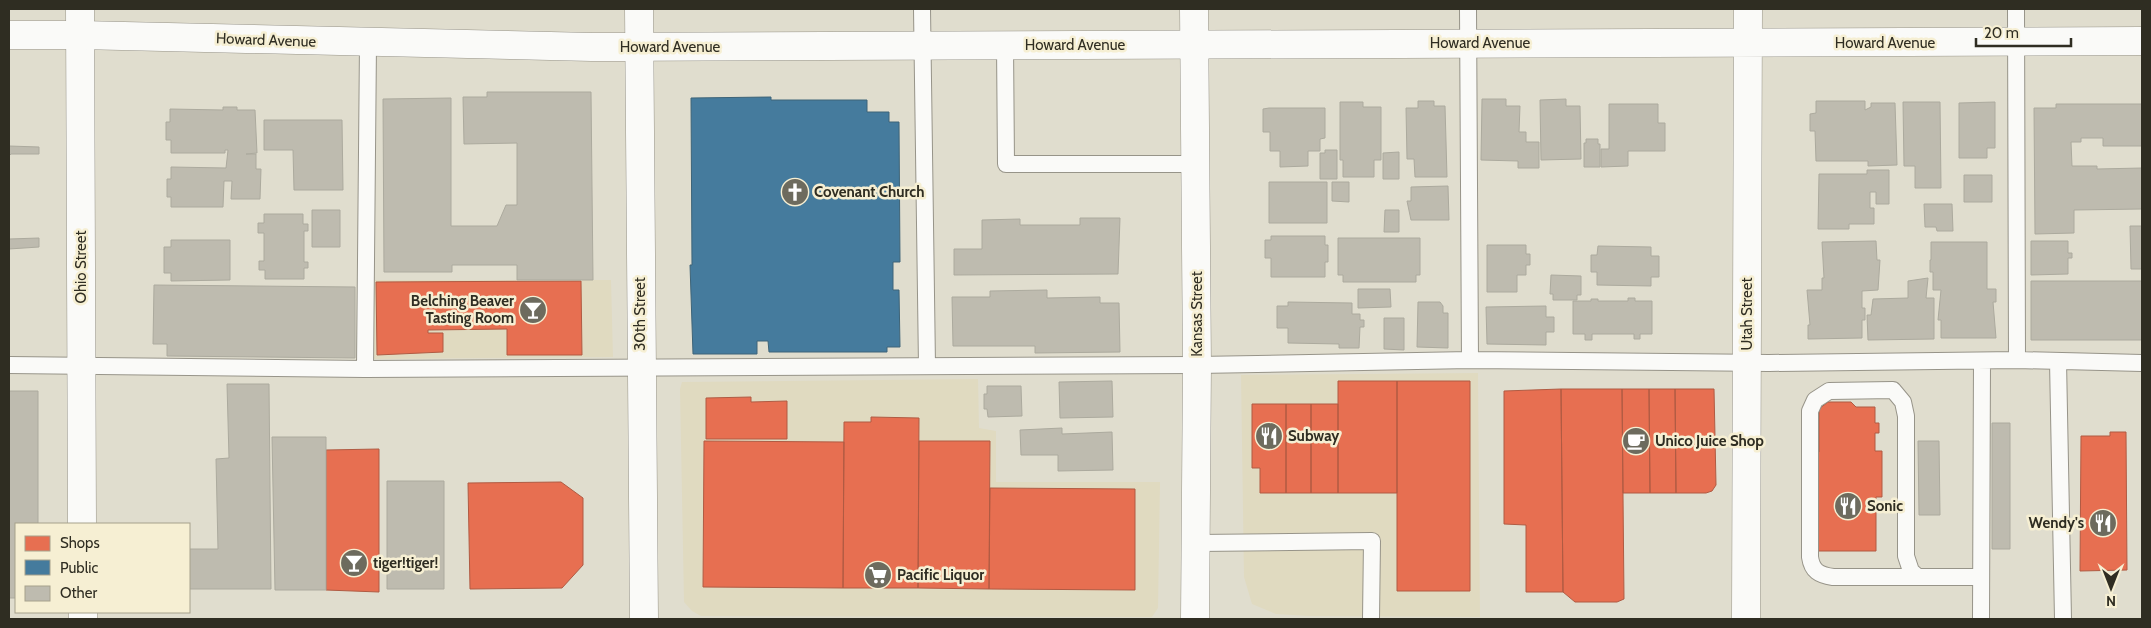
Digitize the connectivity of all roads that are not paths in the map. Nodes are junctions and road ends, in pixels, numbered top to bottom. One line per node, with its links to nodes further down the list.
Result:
1 (639, 9): 17 (street, 30th Street)
2 (922, 9): 15 (lane)
3 (1194, 9): 14 (street, Kansas Street)
4 (1468, 9): 12 (lane)
5 (1748, 9): 13 (street, Utah Street)
6 (2016, 9): 10 (lane)
7 (80, 22): 8 (street, Howard Avenue); 11 (street, Howard Avenue); 26 (street, Ohio Street)
8 (9, 35)
9 (2142, 41): 10 (street, Howard Avenue)
10 (2016, 42): 13 (street, Howard Avenue); 20 (lane)
11 (368, 43): 17 (street, Howard Avenue); 30 (lane)
12 (1468, 43): 13 (street, Howard Avenue); 14 (street, Howard Avenue); 19 (lane)
13 (1748, 43): 22 (street, Utah Street)
14 (1195, 44): 16 (street, Howard Avenue); 18 (street, Kansas Street)
15 (923, 45): 16 (street, Howard Avenue); 17 (street, Howard Avenue); 28 (lane)
16 (1005, 45): 18 (lane)
17 (639, 48): 29 (street, 30th Street)
18 (1196, 164): 27 (street, Kansas Street)
19 (1470, 360): 22 (lane); 27 (lane)
20 (2017, 360): 21 (lane); 23 (lane)
21 (1982, 361): 22 (lane); 34 (lane)
22 (1747, 362): 38 (street, Utah Street)
23 (2058, 362): 24 (lane); 40 (lane)
24 (2142, 363)
25 (9, 365): 26 (lane)
26 (81, 365): 30 (lane); 31 (street, Ohio Street)
27 (1197, 365): 28 (lane); 32 (street, Kansas Street)
28 (927, 366): 29 (lane)
29 (640, 368): 30 (lane); 35 (street, 30th Street)
30 (365, 369)
31 (82, 523)
32 (1197, 543): 36 (street, Kansas Street); 37 (lane)
33 (1918, 577): 33 (lane); 34 (lane)
34 (1981, 577): 39 (lane)
35 (644, 619)
36 (1195, 619)
37 (1371, 619)
38 (1746, 619)
39 (1981, 619)
40 (2063, 619)

